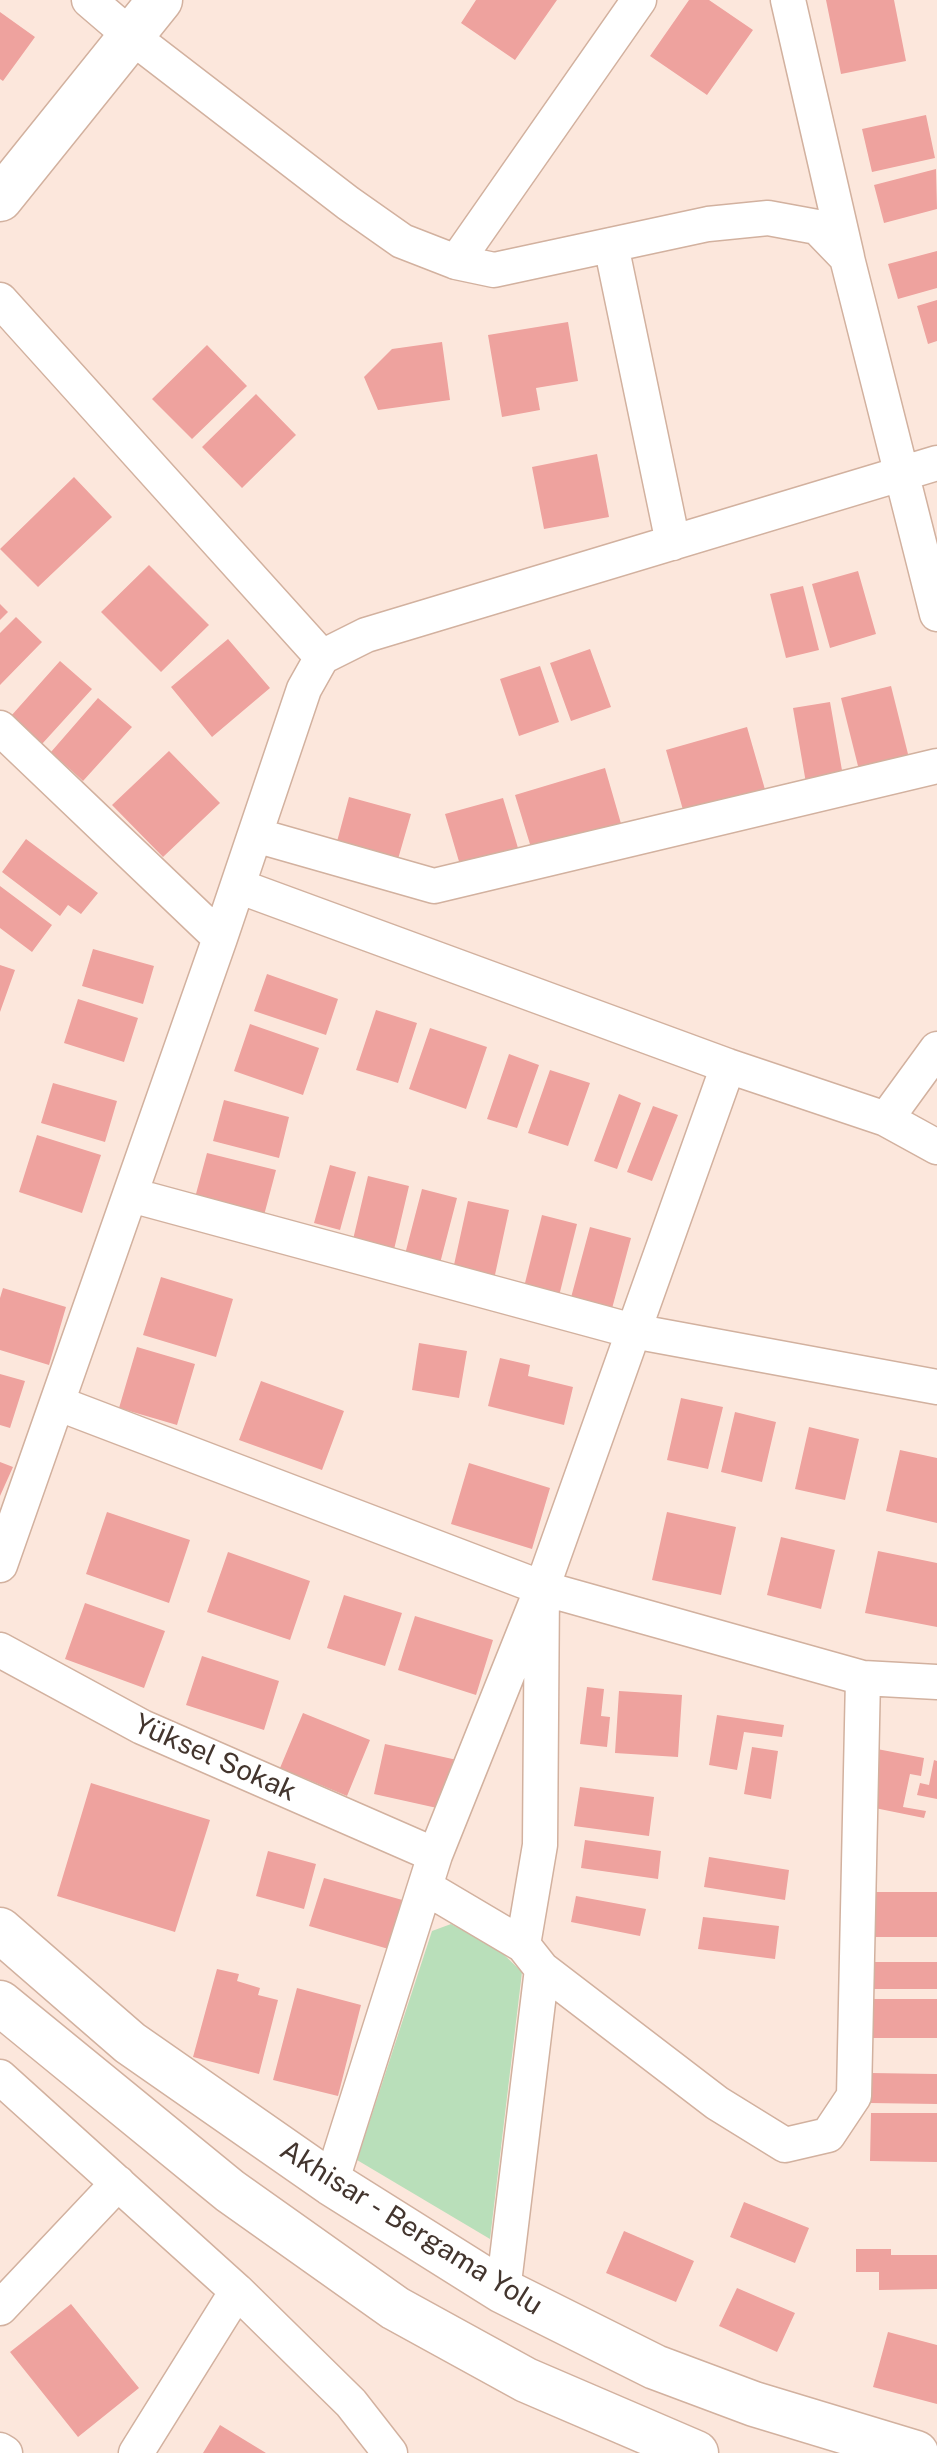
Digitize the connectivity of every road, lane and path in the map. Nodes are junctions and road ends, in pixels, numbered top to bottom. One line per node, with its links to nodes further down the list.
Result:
1 (89, 0): 5 (street)
2 (160, 0): 5 (main road)
3 (639, 0): 9 (street)
4 (788, 0): 8 (street)
5 (131, 36): 6 (main road); 9 (street)
6 (0, 199)
7 (611, 245): 8 (street); 9 (street); 13 (street)
8 (847, 258): 12 (street)
9 (456, 262)
10 (0, 300): 15 (street)
11 (937, 463): 12 (street)
12 (903, 474): 13 (street); 14 (street)
13 (673, 543): 15 (street)
14 (937, 614)
15 (322, 657): 18 (street)
16 (6, 747): 20 (street)
17 (937, 766): 18 (street)
18 (255, 835): 19 (street)
19 (238, 886): 20 (street); 22 (street)
20 (220, 938): 25 (street)
21 (937, 1049): 23 (street)
22 (728, 1066): 23 (street); 26 (street)
23 (886, 1119): 24 (street)
24 (937, 1147)
25 (131, 1195): 26 (street); 28 (street)
26 (633, 1331): 27 (street); 30 (street)
27 (937, 1387)
28 (57, 1403): 29 (street); 30 (street)
29 (0, 1565)
30 (542, 1588): 32 (street); 34 (street); 37 (street)
31 (0, 1650): 34 (street, Yüksel Sokak)
32 (863, 1678): 33 (street); 37 (street)
33 (937, 1682)
34 (435, 1855): 35 (street)
35 (425, 1887): 37 (street); 41 (street)
36 (0, 1930): 41 (main road, Akhisar - Bergama Yolu)
37 (533, 1957): 43 (street)
38 (0, 2003): 47 (main road)
39 (0, 2077): 40 (street)
40 (118, 2183): 42 (street); 44 (street)
41 (331, 2183): 43 (main road, Akhisar - Bergama Yolu)
42 (237, 2291): 45 (street); 46 (street)
43 (503, 2291): 48 (main road, Akhisar - Bergama Yolu)
44 (0, 2308)
45 (136, 2453)
46 (390, 2453)
47 (696, 2453)
48 (916, 2453)

